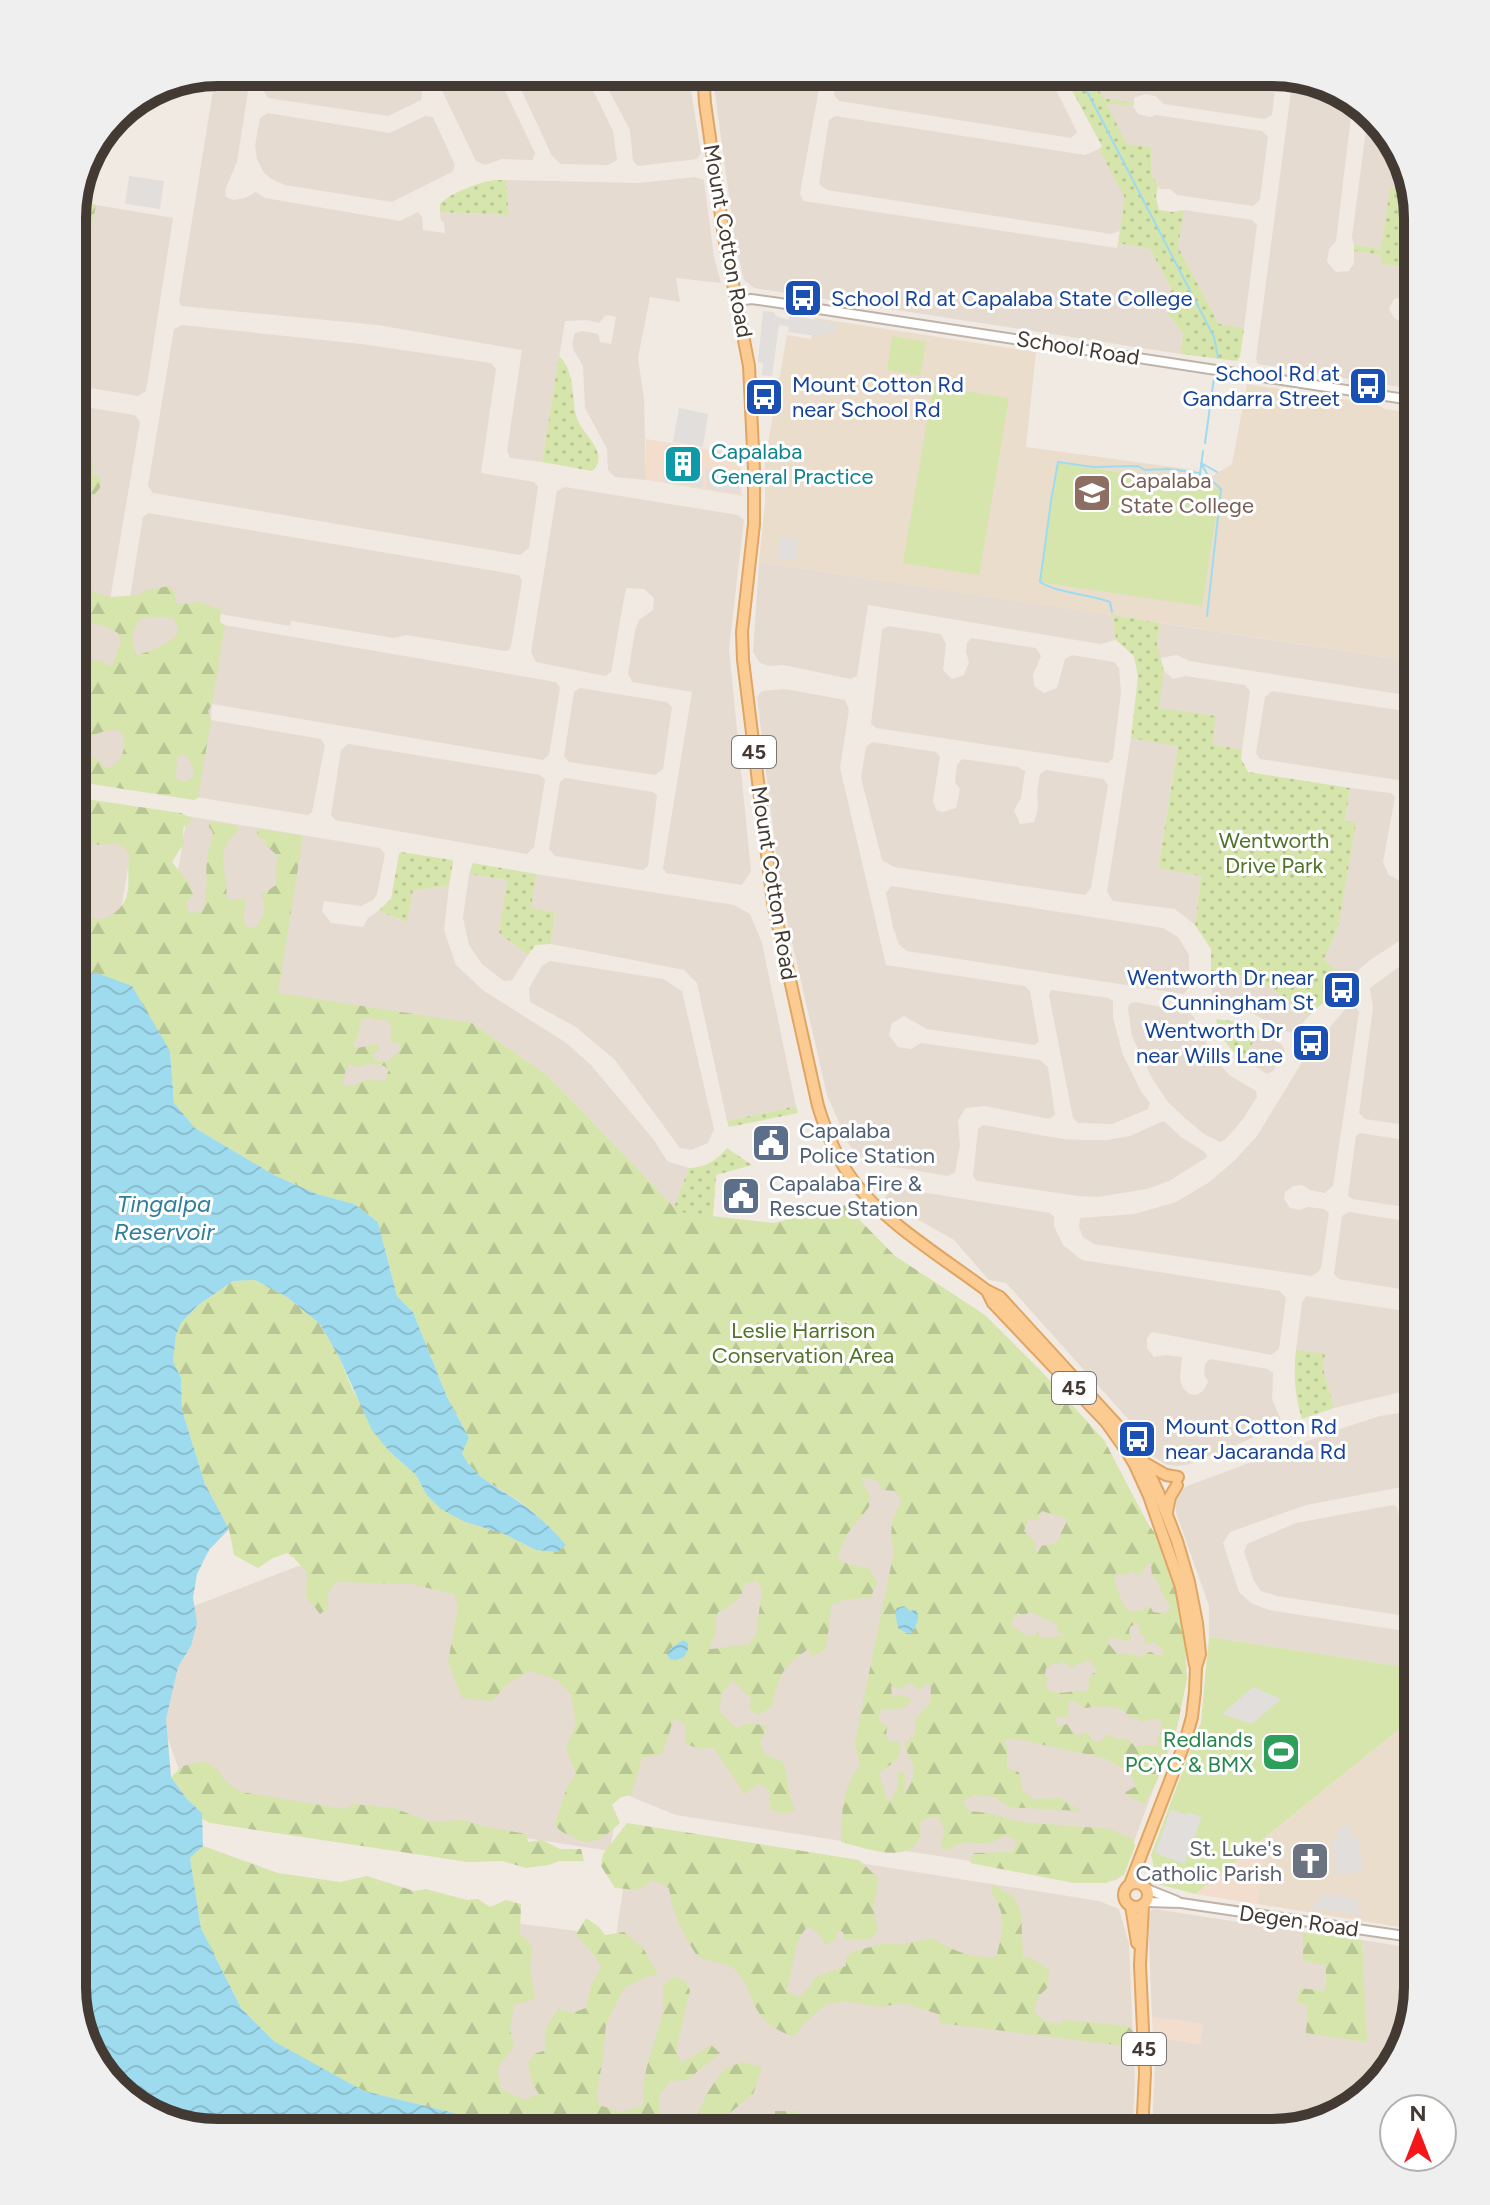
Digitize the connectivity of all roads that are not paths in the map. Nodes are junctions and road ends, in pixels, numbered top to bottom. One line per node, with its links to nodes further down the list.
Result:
1 (704, 86): 2 (main road, Mount Cotton Road / 45)
2 (738, 301): 3 (street, School Road); 4 (main road, Mount Cotton Road / 45)
3 (1404, 399)
4 (986, 1290): 5 (main road, Mount Cotton Road / 45); 7 (main road, Mount Cotton Road / 45)
5 (1144, 1462): 6 (main road, Mount Cotton Road / 45); 6 (main road)
6 (1167, 1513): 7 (main road, Mount Cotton Road / 45)
7 (1196, 1667): 8 (main road, Mount Cotton Road / 45)
8 (1142, 1854): 9 (main road, Mount Cotton Road / 45); 10 (main road, Mount Cotton Road / 45)
9 (1130, 1884): 10 (main road); 13 (main road, 45)
10 (1145, 1886): 11 (main road, 45); 12 (street, Degen Road)
11 (1145, 1903): 12 (street, Degen Road); 13 (main road); 15 (main road, 45)
12 (1181, 1903): 14 (street, Degen Road)
13 (1131, 1906): 15 (main road, 45)
14 (1404, 1936)
15 (1140, 1965): 16 (main road, 45)
16 (1143, 2119)

